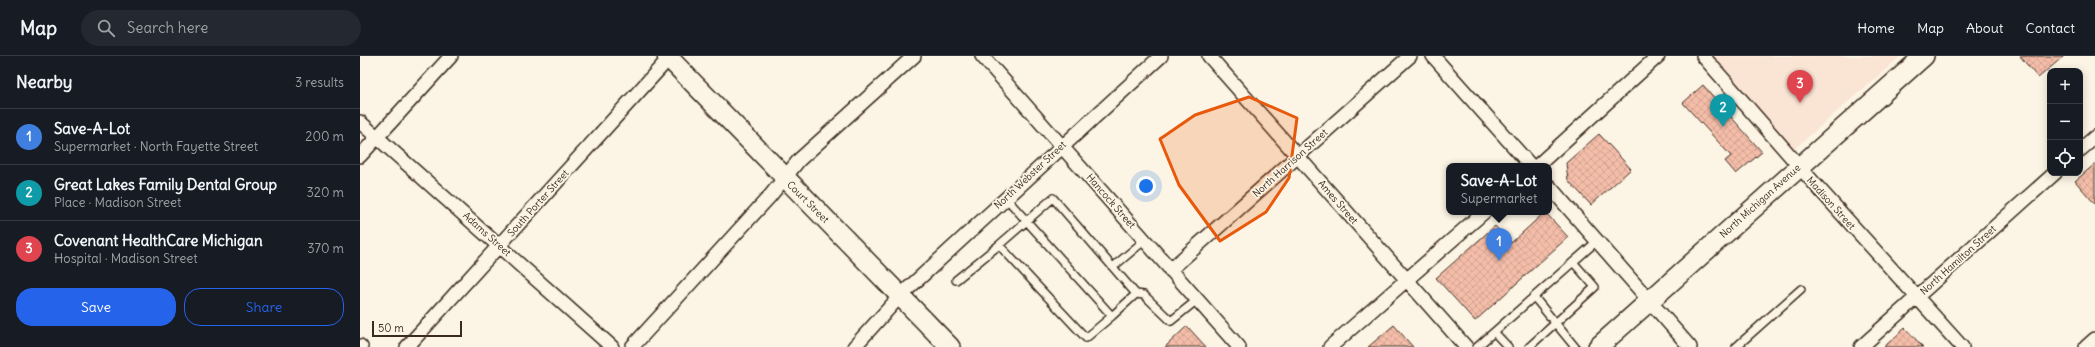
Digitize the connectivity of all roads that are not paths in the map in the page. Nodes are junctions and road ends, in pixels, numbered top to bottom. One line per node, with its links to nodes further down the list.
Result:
1 (451, 56): 14 (street)
2 (914, 56): 23 (street)
3 (982, 56): 15 (street, Hancock Street)
4 (1161, 56): 15 (street, North Webster Street)
5 (1209, 56): 18 (street, Ames Street)
6 (1410, 56): 18 (street, North Harrison Street)
7 (1433, 56): 19 (street)
8 (1658, 56): 20 (street)
9 (1703, 56): 21 (street, Madison Street)
10 (1924, 56): 21 (main road, North Michigan Avenue)
11 (669, 57): 23 (main road, Court Street); 30 (street, South Porter Street)
12 (360, 122): 14 (street, Adams Street)
13 (2095, 137): 16 (street)
14 (378, 138): 17 (street); 30 (street, Adams Street)
15 (1062, 146): 25 (street, North Webster Street); 28 (street, Hancock Street)
16 (2083, 147)
17 (360, 156)
18 (1298, 156): 34 (street, North Harrison Street); 36 (street, Ames Street)
19 (1528, 163)
20 (1540, 163)
21 (1799, 166): 41 (street, Madison Street); 43 (main road, North Michigan Avenue)
22 (2052, 176): 41 (street, North Hamilton Street)
23 (785, 179): 39 (main road, Court Street); 50 (street)
24 (1552, 189): 29 (street)
25 (1005, 197): 27 (lane); 39 (street, North Webster Street)
26 (1481, 215): 36 (street)
27 (1026, 220): 31 (lane); 33 (lane); 44 (lane)
28 (1144, 240): 33 (lane); 34 (street, Hancock Street)
29 (1597, 240): 32 (lane); 43 (street)
30 (500, 245): 48 (street, South Porter Street); 49 (street, Adams Street)
31 (999, 245): 35 (lane); 44 (lane)
32 (1573, 262): 40 (lane); 45 (lane)
33 (1113, 267): 38 (lane)
34 (1170, 270): 42 (street, Hancock Street)
35 (956, 280)
36 (1407, 280): 54 (street); 55 (street, Ames Street)
37 (1801, 289): 62 (lane)
38 (1136, 294): 42 (lane); 44 (lane)
39 (900, 296): 51 (street, North Webster Street); 52 (main road, Court Street)
40 (1534, 297): 45 (lane); 46 (lane)
41 (1916, 298): 63 (street, North Hamilton Street); 64 (street, Madison Street)
42 (1197, 300): 53 (street, Hancock Street)
43 (1651, 301): 60 (main road, North Michigan Avenue); 61 (street)
44 (1112, 316)
45 (1556, 324): 58 (lane); 59 (lane)
46 (1494, 332): 56 (lane); 57 (lane)
47 (2095, 339): 65 (street)
48 (407, 347)
49 (612, 347)
50 (632, 347)
51 (854, 347)
52 (950, 347)
53 (1239, 347)
54 (1330, 347)
55 (1466, 347)
56 (1477, 347)
57 (1508, 347)
58 (1529, 347)
59 (1575, 347)
60 (1598, 347)
61 (1690, 347)
62 (1736, 347)
63 (1861, 347)
64 (1962, 347)
65 (2086, 347)

